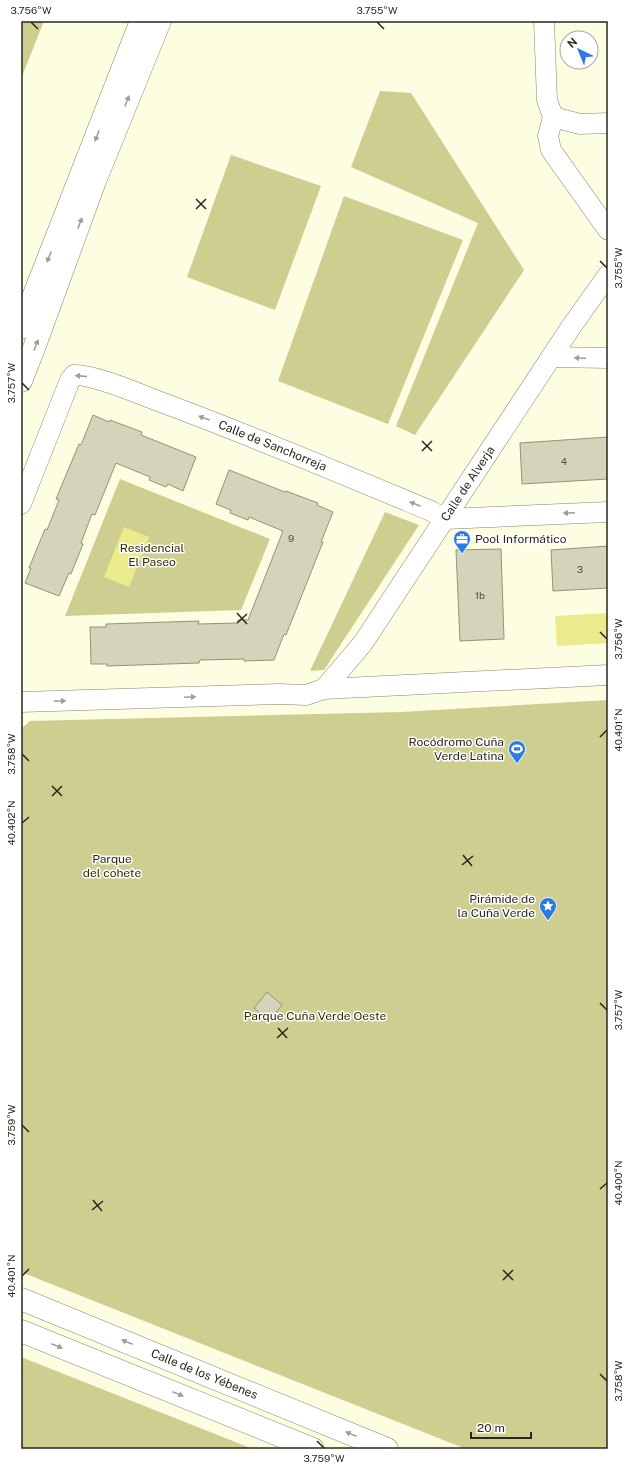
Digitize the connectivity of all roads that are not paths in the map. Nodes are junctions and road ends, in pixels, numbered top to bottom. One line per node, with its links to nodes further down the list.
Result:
1 (141, 21): 8 (main road, one-way to 8)
2 (160, 21): 11 (main road, one-way to 2)
3 (544, 21): 4 (street)
4 (553, 117): 5 (street); 6 (street)
5 (608, 123)
6 (608, 230)
7 (608, 275): 9 (street, Calle de Alverja)
8 (21, 328)
9 (551, 357): 10 (street, one-way to 9); 14 (street, Calle de Alverja)
10 (608, 358)
11 (21, 381)
12 (21, 504): 14 (street, Calle de Sanchorreja, one-way to 12)
13 (608, 512): 14 (street, one-way to 14)
14 (445, 519): 16 (street, Calle de Alverja)
15 (608, 675): 16 (street)
16 (324, 689): 17 (street, one-way to 16)
17 (21, 702)
18 (21, 1299): 21 (main road, Calle de los Yébenes, one-way to 18)
19 (21, 1331): 20 (main road, one-way to 20)
20 (313, 1449)
21 (387, 1449)

